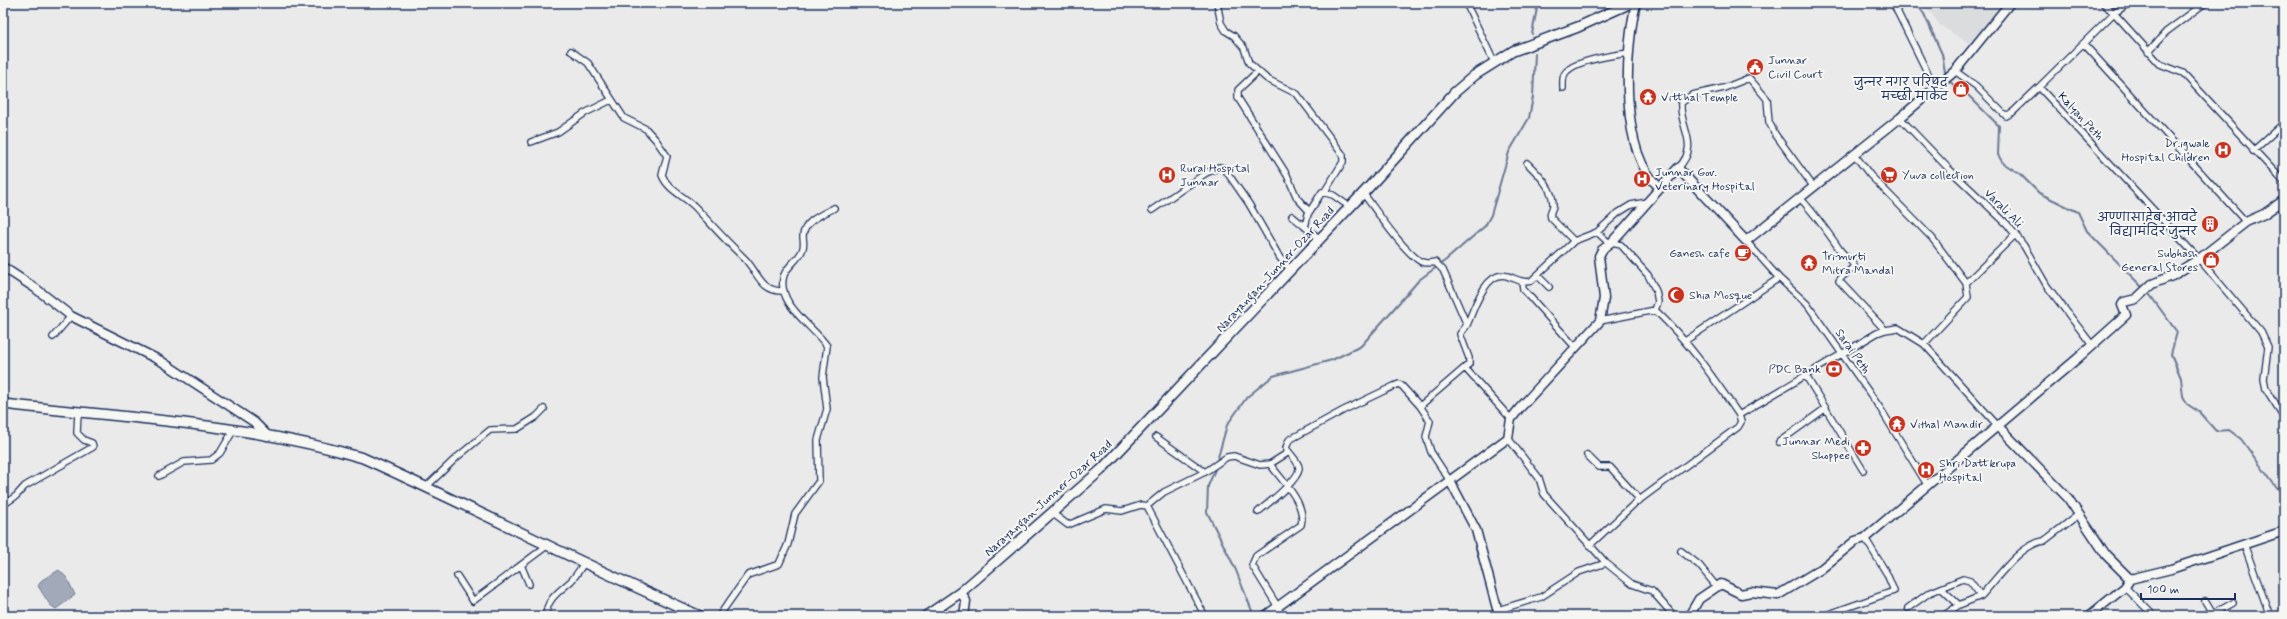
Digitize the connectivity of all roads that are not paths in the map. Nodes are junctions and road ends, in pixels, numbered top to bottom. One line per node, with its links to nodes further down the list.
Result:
1 (1217, 3): 17 (street)
2 (1466, 3): 15 (street)
3 (1632, 3): 15 (main road, Narayangan-Junner-Ozar Road)
4 (1636, 3): 14 (street)
5 (1893, 3): 20 (street)
6 (2010, 3): 16 (street)
7 (2103, 3): 10 (street)
8 (2130, 3): 10 (street)
9 (2205, 3): 13 (street)
10 (2114, 13): 11 (street); 13 (street)
11 (2084, 44): 18 (street); 42 (street)
12 (570, 51): 21 (street)
13 (2148, 52): 25 (street)
14 (1629, 53): 19 (street); 31 (street)
15 (1494, 62): 33 (main road, Narayangan-Junner-Ozar Road)
16 (1955, 71): 18 (street); 20 (street)
17 (1257, 72): 32 (street); 40 (street)
18 (2039, 87): 50 (street, Kalyan Peth)
19 (1563, 88)
20 (1935, 88): 22 (street)
21 (611, 100): 24 (street); 58 (street)
22 (1900, 118): 26 (street); 45 (street, Varali Ali)
23 (2284, 123): 25 (street)
24 (531, 142)
25 (2253, 151): 29 (street)
26 (1854, 154): 30 (street); 56 (street)
27 (1527, 163): 47 (street)
28 (1678, 168): 30 (street); 31 (street); 48 (street)
29 (2284, 182)
30 (1813, 186): 34 (street)
31 (1659, 187): 36 (street)
32 (1325, 192): 37 (street); 40 (street)
33 (1363, 193): 37 (main road, Narayangan-Junner-Ozar Road); 62 (street)
34 (1800, 198): 48 (street); 63 (street)
35 (2284, 200): 42 (street)
36 (1647, 202): 44 (street); 49 (street)
37 (1350, 207): 46 (main road, Narayangan-Junner-Ozar Road)
38 (834, 208): 58 (street)
39 (1152, 210): 52 (street)
40 (1309, 211): 43 (street)
41 (1292, 216): 43 (street)
42 (2246, 222): 50 (street)
43 (1305, 227): 46 (street)
44 (1597, 232): 47 (street); 49 (street)
45 (2016, 234): 56 (street); 67 (street, Varali Ali)
46 (1320, 240): 52 (main road, Narayangan-Junner-Ozar Road)
47 (1574, 241): 53 (street)
48 (1746, 241): 54 (street, Sarai Peth)
49 (1611, 243): 59 (street); 61 (street)
50 (2199, 259): 67 (street); 78 (street, Kalyan Peth)
51 (3, 267): 60 (street)
52 (1291, 270): 100 (main road, Narayangan-Junner-Ozar Road)
53 (1538, 276): 55 (street); 57 (street)
54 (1779, 278): 65 (street); 69 (street, Sarai Peth)
55 (1522, 281): 62 (street); 68 (street)
56 (1966, 283): 66 (street)
57 (1550, 287)
58 (784, 291): 128 (street)
59 (1656, 310): 61 (street); 65 (street)
60 (71, 316): 64 (street); 82 (street)
61 (1600, 321): 68 (street)
62 (1467, 325): 70 (street)
63 (1884, 330): 66 (street); 69 (street)
64 (53, 337)
65 (1685, 341): 77 (street)
66 (1924, 344): 80 (street)
67 (2092, 345): 80 (street)
68 (1575, 347): 79 (street)
69 (1843, 356): 71 (street); 94 (street, Sarai Peth)
70 (1465, 368): 73 (street); 79 (street)
71 (1806, 376): 74 (street); 77 (street)
72 (3, 404): 76 (main road)
73 (1420, 406): 86 (street); 92 (street)
74 (1826, 408): 85 (street); 89 (street)
75 (544, 409): 95 (street)
76 (78, 412): 81 (main road); 97 (street)
77 (1739, 415): 96 (street)
78 (2284, 417)
79 (1511, 420): 84 (street)
80 (1998, 426): 94 (street); 101 (street)
81 (233, 431): 82 (main road); 91 (street)
82 (268, 436): 95 (main road)
83 (1156, 437): 90 (street)
84 (1508, 438): 92 (street); 106 (street)
85 (1779, 442)
86 (1289, 452): 88 (street); 93 (street)
87 (1587, 455): 96 (street)
88 (1270, 464): 90 (street); 93 (street)
89 (1863, 470)
90 (1205, 472): 98 (street)
91 (159, 476)
92 (1450, 481): 122 (street); 124 (street)
93 (1287, 486): 99 (street); 122 (street)
94 (1928, 486): 103 (street)
95 (426, 487): 105 (main road)
96 (1640, 500): 106 (street)
97 (3, 505)
98 (1147, 506): 100 (street); 131 (street)
99 (1258, 512)
100 (1052, 513): 117 (main road, Narayangan-Junner-Ozar Road)
101 (2078, 515): 112 (street); 118 (street)
102 (2284, 531): 104 (street)
103 (1865, 538): 114 (street); 136 (street)
104 (2244, 544): 112 (street); 141 (street)
105 (548, 545): 108 (main road); 110 (street)
106 (1590, 546): 109 (street)
107 (1681, 550): 114 (street)
108 (584, 563): 126 (street); 127 (main road)
109 (1606, 563): 124 (street); 134 (street)
110 (521, 566): 111 (street); 113 (street)
111 (457, 576)
112 (2130, 579): 115 (street)
113 (530, 584)
114 (1716, 587): 135 (street)
115 (2125, 587): 138 (street); 139 (street)
116 (1942, 589): 118 (street); 121 (street); 123 (street)
117 (961, 592): 129 (main road, Narayangan-Junner-Ozar Road); 130 (street)
118 (1981, 596): 121 (street)
119 (2205, 601): 125 (street)
120 (2232, 603): 125 (street)
121 (1960, 605): 137 (street)
122 (1278, 607): 132 (street); 133 (street)
123 (1908, 608)
124 (1499, 613)
125 (2212, 614): 140 (street)
126 (546, 616)
127 (700, 616)
128 (719, 616)
129 (926, 616)
130 (964, 616)
131 (1205, 616)
132 (1264, 616)
133 (1281, 616)
134 (1674, 616)
135 (1690, 616)
136 (1822, 616)
137 (1943, 616)
138 (2089, 616)
139 (2154, 616)
140 (2201, 616)
141 (2270, 616)

